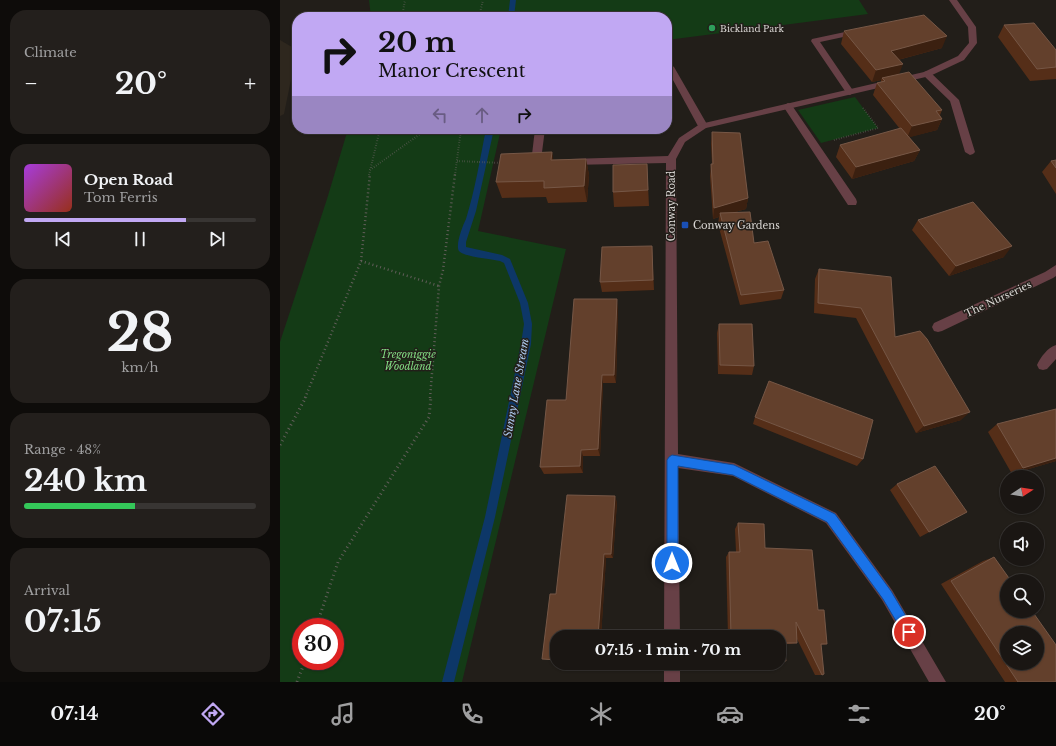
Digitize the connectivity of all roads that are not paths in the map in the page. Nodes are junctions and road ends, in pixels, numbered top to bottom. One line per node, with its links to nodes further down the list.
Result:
1 (953, 0): 4 (street, Conway Road)
2 (869, 28): 5 (street)
3 (672, 71): 7 (street)
4 (927, 74): 5 (street, Conway Road); 9 (street)
5 (850, 92): 6 (street, Conway Road)
6 (788, 106): 7 (street, Conway Road); 11 (street)
7 (703, 126): 10 (street, Conway Road)
8 (539, 134): 10 (street)
9 (970, 152)
10 (671, 159): 16 (street, Conway Road)
11 (852, 202)
12 (1056, 269): 13 (street, The Nurseries)
13 (938, 327)
14 (1056, 350): 15 (street)
15 (1043, 365)
16 (672, 460): 17 (street, Conway Road); 20 (street)
17 (672, 630)
18 (672, 670): 19 (street)
19 (672, 682)
20 (938, 682)

